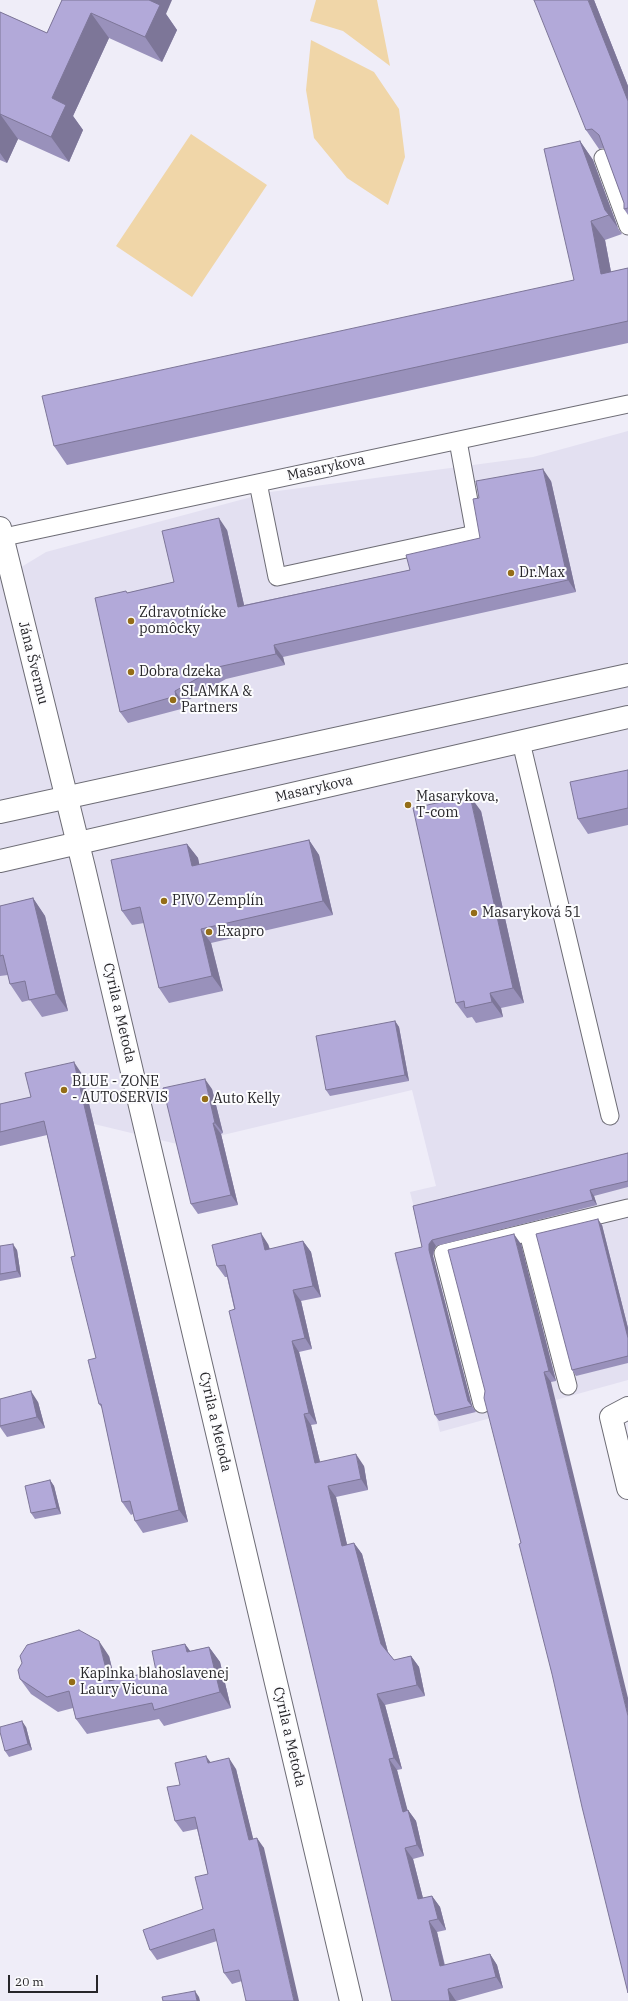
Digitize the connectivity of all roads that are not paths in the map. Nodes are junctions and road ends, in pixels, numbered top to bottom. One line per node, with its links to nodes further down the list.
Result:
1 (603, 158): 2 (lane)
2 (628, 226)
3 (628, 404): 4 (lane, Masarykova)
4 (458, 441): 5 (lane, Masarykova); 5 (lane)
5 (258, 483): 6 (lane, Masarykova)
6 (1, 534): 10 (street, Jána Švermu)
7 (628, 675): 10 (street)
8 (628, 717): 9 (street, Masarykova)
9 (521, 742): 12 (street, Masarykova); 14 (lane)
10 (66, 798): 11 (street); 12 (street, Jána Švermu)
11 (0, 812)
12 (78, 843): 13 (street, Masarykova); 21 (street, Cyrila a Metoda)
13 (0, 861)
14 (610, 1116)
15 (628, 1208): 16 (lane)
16 (528, 1233): 17 (lane); 18 (lane)
17 (568, 1386)
18 (482, 1404)
19 (628, 1408): 20 (street)
20 (628, 1488)
21 (351, 2001)

